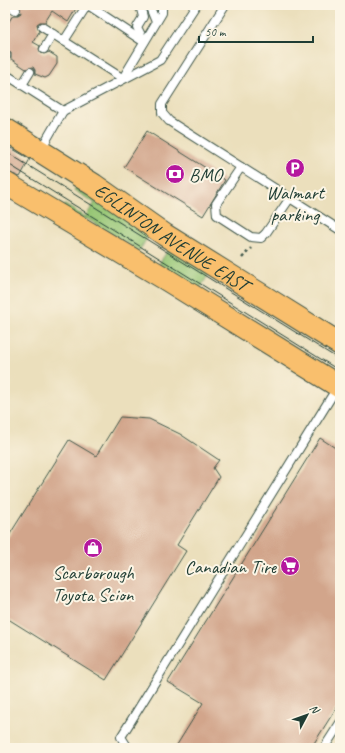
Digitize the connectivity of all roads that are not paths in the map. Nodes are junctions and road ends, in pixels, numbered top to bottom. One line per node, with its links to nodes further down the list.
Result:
1 (8, 5): 8 (lane)
2 (88, 5): 12 (lane); 13 (lane)
3 (137, 5): 13 (lane)
4 (150, 5): 9 (lane)
5 (162, 5): 9 (lane)
6 (196, 5): 17 (lane)
7 (225, 5): 22 (lane)
8 (16, 10)
9 (156, 22): 13 (lane)
10 (42, 27): 11 (lane)
11 (53, 34): 12 (lane); 14 (lane)
12 (64, 41): 17 (lane)
13 (144, 42): 17 (lane)
14 (44, 48)
15 (30, 72): 18 (lane)
16 (5, 74): 18 (lane)
17 (122, 78): 19 (lane)
18 (22, 85): 19 (lane)
19 (64, 111): 21 (lane)
20 (5, 129): 21 (main road, EGLINTON AVENUE EAST)
21 (40, 151): 26 (main road, EGLINTON AVENUE EAST)
22 (240, 167): 24 (lane); 24 (lane)
23 (5, 183): 27 (main road, EGLINTON AVENUE EAST)
24 (290, 198): 25 (lane)
25 (340, 230)
26 (340, 344)
27 (339, 387): 29 (lane)
28 (340, 723): 30 (lane)
29 (128, 748)
30 (324, 748)

